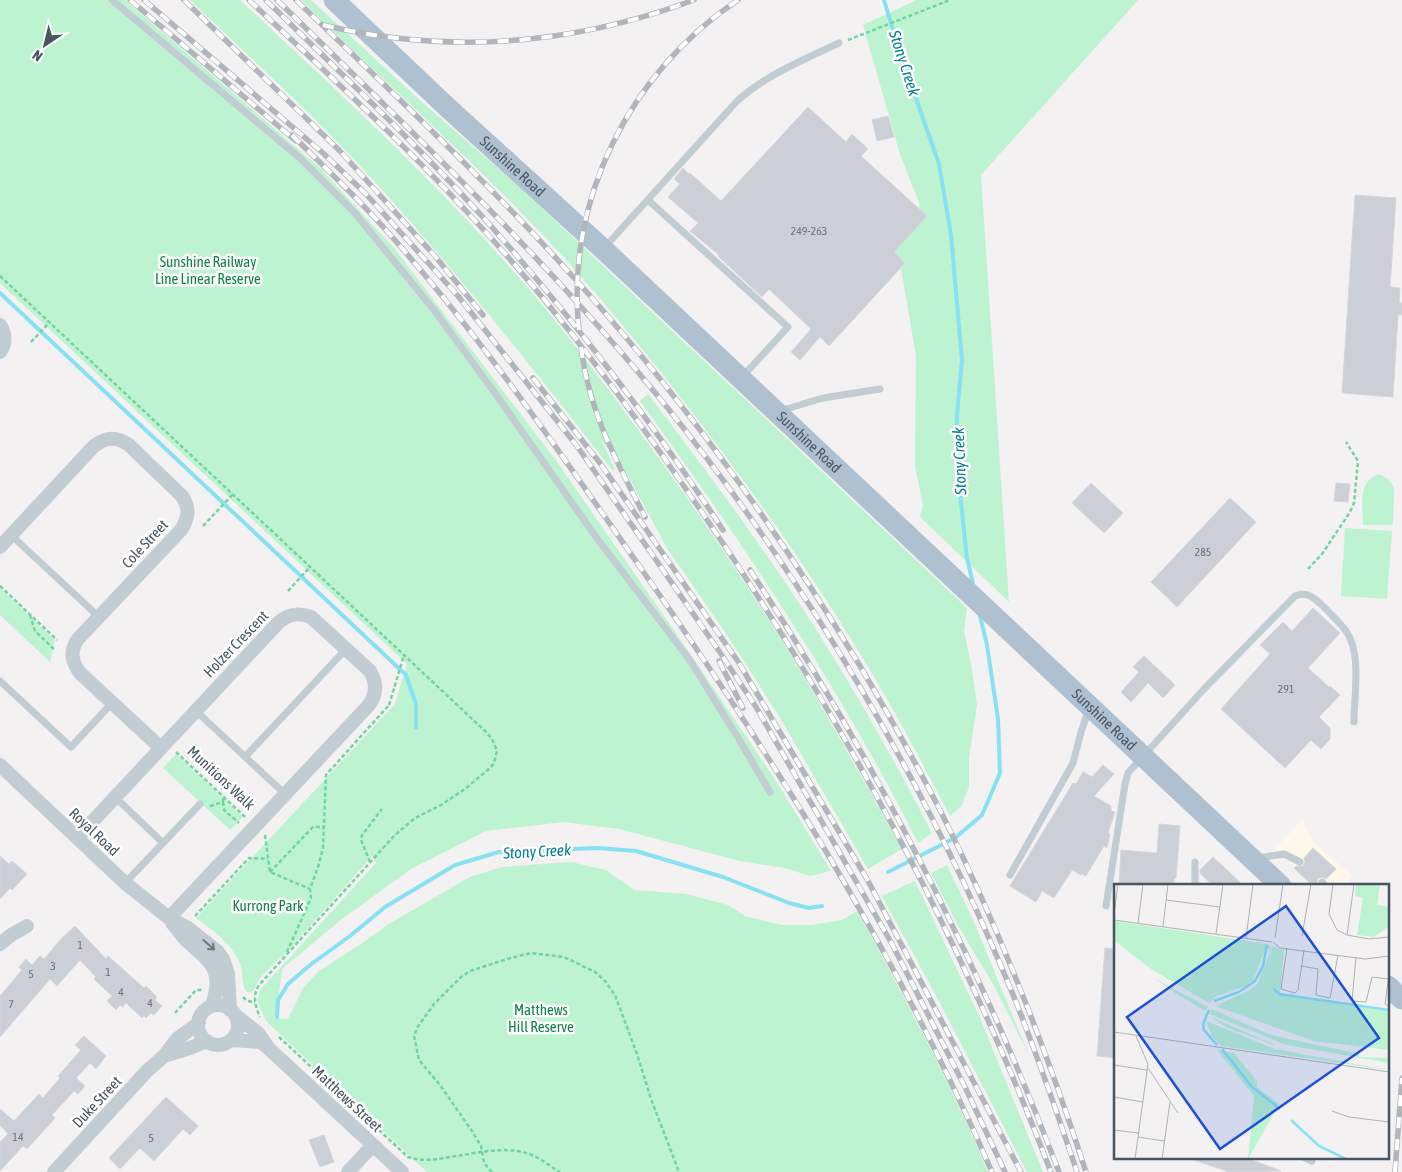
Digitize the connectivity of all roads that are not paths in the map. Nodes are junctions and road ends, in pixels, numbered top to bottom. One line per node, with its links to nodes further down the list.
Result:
1 (112, 0): 23 (lane)
2 (334, 0): 5 (main road, Sunshine Road)
3 (839, 43): 4 (lane)
4 (648, 200): 5 (lane); 8 (lane)
5 (603, 249): 8 (main road, Sunshine Road)
6 (0, 325): 7 (street)
7 (0, 352)
8 (741, 378): 10 (main road, Sunshine Road)
9 (880, 389): 10 (lane)
10 (777, 412): 16 (main road, Sunshine Road)
11 (4, 539): 12 (lane); 12 (street, Cole Street)
12 (99, 617): 15 (street, Cole Street)
13 (346, 649): 17 (street, Holzer Crescent); 21 (lane); 24 (street, Holzer Crescent)
14 (0, 681): 15 (lane)
15 (112, 703): 19 (street, Cole Street)
16 (1090, 706): 20 (main road, Sunshine Road); 32 (lane)
17 (196, 711): 19 (street, Holzer Crescent); 21 (lane)
18 (1354, 722): 20 (lane)
19 (160, 748): 25 (street, Holzer Crescent)
20 (1142, 756): 29 (main road, Sunshine Road); 36 (lane)
21 (245, 757): 24 (lane)
22 (0, 765): 27 (street, Royal Road)
23 (770, 792)
24 (285, 794): 37 (street, Holzer Crescent)
25 (114, 797): 27 (street, Holzer Crescent); 28 (lane)
26 (202, 806): 28 (lane)
27 (77, 838): 33 (street, Royal Road)
28 (163, 843): 33 (lane)
29 (1252, 859): 31 (lane); 35 (main road, Sunshine Road)
30 (1194, 862): 34 (lane)
31 (1300, 862)
32 (1010, 876)
33 (125, 883): 37 (street, Royal Road)
34 (1195, 884)
35 (1279, 884)
36 (1106, 906)
37 (168, 918): 42 (street, Royal Road); 43 (street, Royal Road, one-way to 43)
38 (27, 926): 39 (street)
39 (0, 944)
40 (1390, 988): 41 (main road)
41 (1402, 999)
42 (212, 1006): 43 (street); 44 (street)
43 (232, 1012): 45 (street); 47 (street, Matthews Street)
44 (199, 1023): 46 (street); 48 (street, Duke Street)
45 (232, 1040): 46 (street); 47 (street, Matthews Street)
46 (207, 1041): 48 (street, Duke Street)
47 (270, 1049): 49 (street, Matthews Street)
48 (164, 1056): 50 (street, Duke Street)
49 (373, 1145): 51 (street); 52 (street, Matthews Street)
50 (54, 1172)
51 (348, 1172)
52 (402, 1172)

